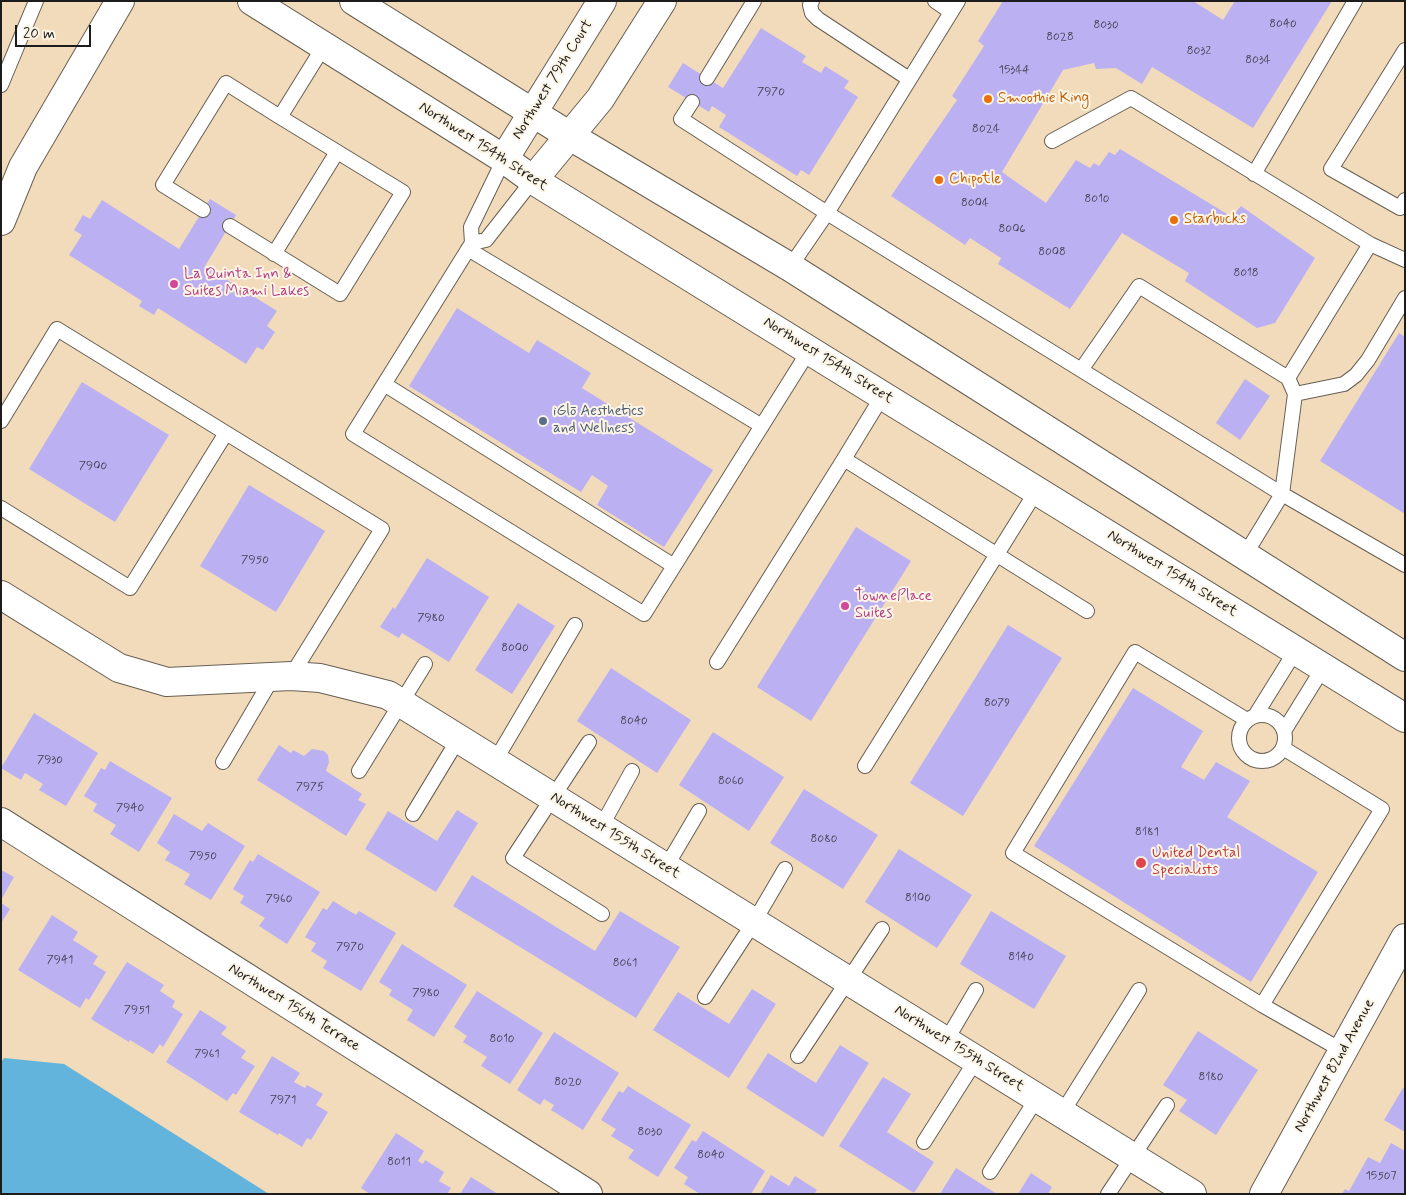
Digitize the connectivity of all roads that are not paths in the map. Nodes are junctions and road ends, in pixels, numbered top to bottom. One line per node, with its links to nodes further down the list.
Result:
1 (36, 1): 16 (lane)
2 (120, 1): 29 (street)
3 (252, 1): 12 (street, Northwest 154th Street)
4 (354, 1): 18 (street)
5 (602, 1): 18 (street, Northwest 79th Court)
6 (662, 1): 20 (street)
7 (754, 1): 14 (lane)
8 (812, 1): 15 (lane)
9 (934, 1): 11 (lane)
10 (1355, 1): 24 (lane)
11 (955, 6): 15 (lane)
12 (324, 46): 19 (lane); 23 (street, Northwest 154th Street)
13 (1405, 50): 26 (lane)
14 (707, 78)
15 (909, 79): 28 (lane)
16 (1, 85)
17 (692, 102): 28 (lane)
18 (533, 112): 20 (street); 23 (street, Northwest 79th Court)
19 (280, 117): 22 (lane); 27 (lane)
20 (570, 136): 25 (street); 35 (street)
21 (1052, 141): 24 (lane)
22 (337, 152): 33 (lane); 33 (lane)
23 (504, 159): 25 (street, Northwest 154th Street); 32 (lane)
24 (1254, 174): 31 (lane)
25 (533, 180): 32 (lane); 37 (street, Northwest 154th Street)
26 (1405, 200)
27 (203, 210)
28 (827, 213): 35 (lane); 38 (lane)
29 (1, 221)
30 (230, 226): 33 (lane)
31 (1370, 244): 34 (lane); 39 (lane)
32 (470, 246): 40 (lane); 44 (lane)
33 (274, 254)
34 (1405, 260)
35 (790, 267): 51 (street)
36 (1404, 297): 41 (lane)
37 (810, 349): 42 (street, Northwest 154th Street); 44 (lane)
38 (1081, 370): 39 (lane); 48 (lane)
39 (1288, 378): 41 (lane)
40 (384, 384): 53 (lane); 53 (lane)
41 (1295, 394): 48 (lane)
42 (884, 395): 46 (lane); 47 (street, Northwest 154th Street)
43 (2, 418): 45 (lane)
44 (762, 426): 53 (lane)
45 (226, 433): 49 (lane); 62 (lane)
46 (844, 459): 50 (lane); 59 (lane)
47 (1036, 490): 50 (lane); 57 (street, Northwest 154th Street)
48 (1282, 494): 51 (lane); 52 (lane)
49 (1, 508)
50 (996, 554): 55 (lane); 72 (lane)
51 (1245, 555): 58 (street)
52 (1405, 565)
53 (674, 566)
54 (1, 595): 62 (street, Northwest 155th Street)
55 (1087, 612)
56 (575, 625): 70 (lane)
57 (1296, 650): 61 (street, Northwest 154th Street); 64 (lane)
58 (1405, 657)
59 (717, 662)
60 (425, 664): 63 (lane)
61 (1323, 668): 65 (street, Northwest 154th Street); 66 (lane)
62 (282, 677): 63 (street, Northwest 155th Street); 71 (lane)
63 (401, 703): 67 (street, Northwest 155th Street); 73 (lane)
64 (1251, 718): 66 (lane); 69 (lane); 90 (lane)
65 (1405, 718)
66 (1284, 731): 69 (lane)
67 (459, 738): 70 (street, Northwest 155th Street); 77 (lane)
68 (589, 742): 75 (lane)
69 (1283, 748): 90 (lane)
70 (495, 761): 75 (street, Northwest 155th Street)
71 (223, 762)
72 (865, 766)
73 (359, 771)
74 (632, 771): 79 (lane)
75 (553, 797): 79 (street, Northwest 155th Street); 82 (lane)
76 (699, 811): 80 (lane)
77 (413, 814)
78 (1, 822): 101 (street, Northwest 156th Terrace)
79 (601, 826): 80 (street, Northwest 155th Street)
80 (666, 867): 83 (street, Northwest 155th Street)
81 (785, 869): 83 (lane)
82 (602, 914)
83 (754, 922): 86 (street, Northwest 155th Street); 89 (lane)
84 (882, 929): 86 (lane)
85 (1405, 938): 92 (street, Northwest 82nd Avenue)
86 (848, 980): 91 (street, Northwest 155th Street); 93 (lane)
87 (976, 990): 91 (lane)
88 (1139, 990): 97 (lane)
89 (705, 996)
90 (1262, 1005): 92 (lane)
91 (946, 1041): 94 (street, Northwest 155th Street)
92 (1343, 1051): 104 (street, Northwest 82nd Avenue)
93 (798, 1056)
94 (976, 1060): 95 (street, Northwest 155th Street); 98 (lane)
95 (1037, 1098): 97 (street, Northwest 155th Street); 100 (lane)
96 (1167, 1105): 99 (lane)
97 (1062, 1113): 99 (street, Northwest 155th Street)
98 (924, 1142)
99 (1132, 1157): 102 (lane); 103 (street, Northwest 155th Street)
100 (990, 1172)
101 (588, 1194)
102 (1108, 1194)
103 (1192, 1194)
104 (1264, 1194)

